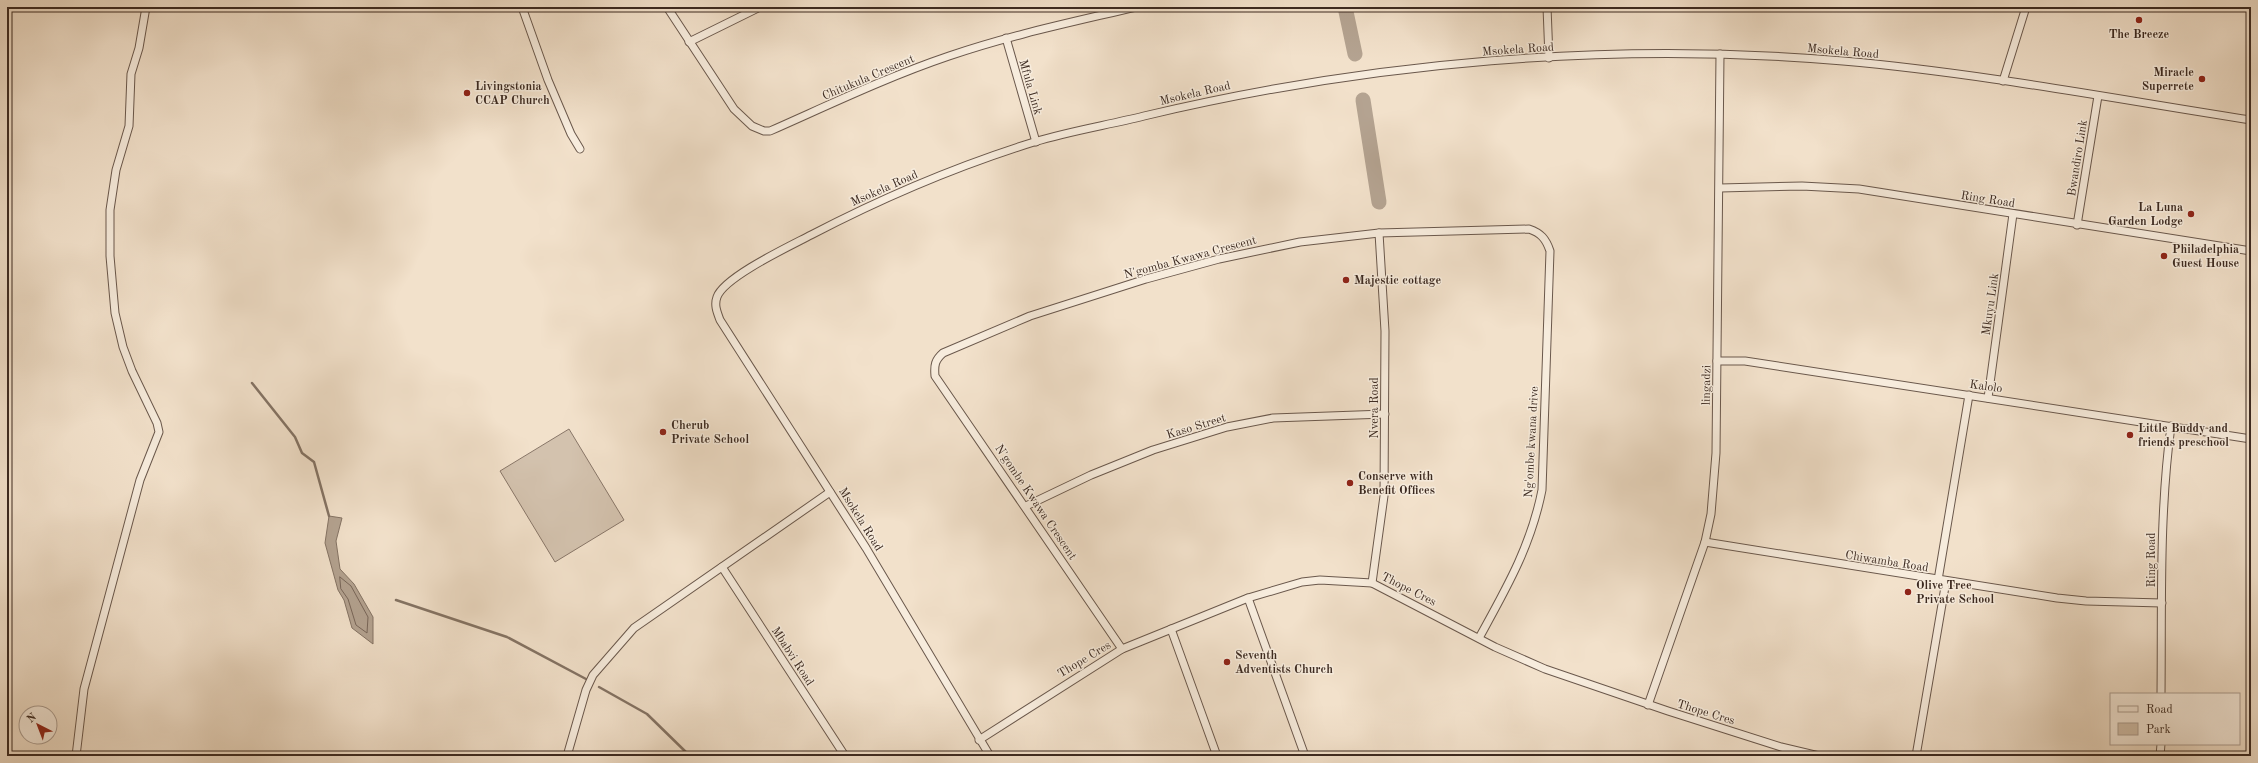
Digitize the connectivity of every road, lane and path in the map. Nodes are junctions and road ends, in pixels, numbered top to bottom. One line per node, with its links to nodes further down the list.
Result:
1 (146, 7): 45 (street)
2 (522, 7): 16 (street)
3 (667, 7): 9 (street, Chitukula Crescent)
4 (760, 7): 9 (street)
5 (1136, 7): 8 (street, Chitukula Crescent)
6 (1547, 7): 11 (street)
7 (2026, 7): 12 (street)
8 (1006, 38): 9 (street, Chitukula Crescent); 15 (street, Mfula Link)
9 (689, 42)
10 (1720, 54): 11 (street, Msokela Road); 12 (street, Msokela Road); 17 (street, lingadzi)
11 (1549, 58): 15 (street, Msokela Road)
12 (2003, 81): 13 (street, Msokela Road)
13 (2098, 96): 14 (street, Msokela Road); 19 (street, Bwandiro Link)
14 (2251, 120)
15 (1036, 142): 30 (street, Msokela Road)
16 (580, 149)
17 (1720, 188): 18 (street, Ring Road); 23 (street, lingadzi)
18 (2013, 214): 19 (street, Ring Road); 26 (street, Mkuyu Link)
19 (2077, 225): 22 (street, Ring Road)
20 (1379, 233): 21 (street, N'gomba Kwawa Crescent); 24 (street, N'gomba Kwawa Crescent); 27 (street, Nvera Road)
21 (1541, 235): 39 (street, Ng'ombe kwana drive)
22 (2251, 251)
23 (1717, 361): 25 (street, Kalolo); 32 (street, lingadzi)
24 (934, 367): 31 (street, N'gombe Kwawa Crescent)
25 (1969, 395): 26 (street, Kalolo); 34 (street)
26 (1988, 398): 28 (street, Kalolo)
27 (1384, 414): 31 (street, Kaso Street); 35 (street, Nvera Road)
28 (2171, 426): 29 (street, Kalolo); 37 (street, Ring Road)
29 (2251, 439)
30 (830, 492): 33 (street); 43 (street, Msokela Road)
31 (1026, 506): 40 (street, N'gombe Kwawa Crescent)
32 (1704, 542): 34 (street, Chiwamba Road); 42 (street, lingadzi)
33 (722, 567): 46 (street); 47 (street, Mbabvi Road)
34 (1942, 581): 37 (street, Chiwamba Road); 52 (street)
35 (1372, 583): 36 (street, Thope Cres); 39 (street, Thope Cres)
36 (1248, 598): 38 (street, Thope Cres); 50 (street)
37 (2162, 603): 41 (street, Ring Road)
38 (1171, 629): 40 (street, Thope Cres); 49 (street)
39 (1479, 638): 42 (street, Thope Cres)
40 (1122, 649): 43 (street, Thope Cres)
41 (2161, 693)
42 (1648, 705): 51 (street, Thope Cres)
43 (979, 740): 48 (street, Msokela Road)
44 (2160, 745): 53 (street)
45 (76, 756)
46 (567, 756)
47 (845, 756)
48 (990, 756)
49 (1217, 756)
50 (1305, 756)
51 (1819, 756)
52 (1916, 756)
53 (2160, 756)

